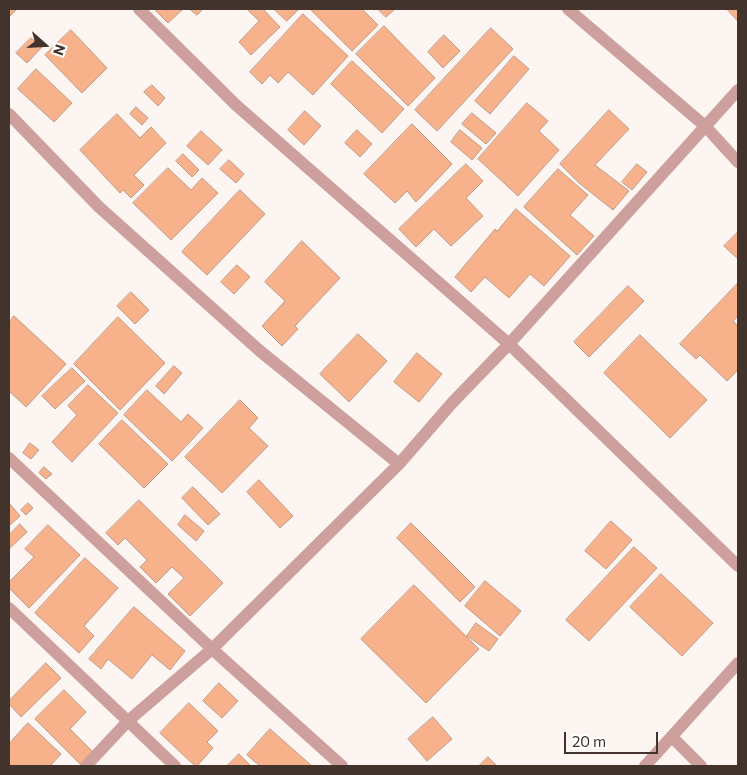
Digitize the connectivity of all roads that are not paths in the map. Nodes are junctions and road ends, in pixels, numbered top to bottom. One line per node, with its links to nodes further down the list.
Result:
1 (139, 9): 7 (street)
2 (568, 9): 5 (street)
3 (738, 90): 5 (street)
4 (9, 114): 9 (street)
5 (705, 126): 6 (street); 7 (street)
6 (738, 162)
7 (509, 344): 9 (street); 10 (street)
8 (9, 458): 12 (street)
9 (399, 464): 12 (street)
10 (738, 566)
11 (9, 608): 14 (street)
12 (212, 649): 14 (street); 18 (street)
13 (738, 663): 15 (street)
14 (128, 721): 16 (street); 17 (street)
15 (672, 737): 19 (street); 20 (street)
16 (86, 766)
17 (175, 766)
18 (342, 766)
19 (645, 766)
20 (701, 766)

